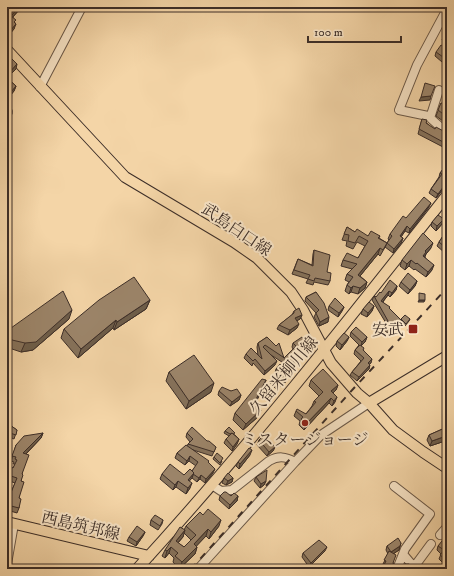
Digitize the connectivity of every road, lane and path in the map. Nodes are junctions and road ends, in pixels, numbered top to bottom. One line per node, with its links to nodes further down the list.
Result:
1 (82, 7): 4 (street)
2 (447, 9): 6 (street)
3 (7, 50): 4 (main road, 武島白口線)
4 (40, 87): 9 (main road, 武島白口線)
5 (439, 90): 6 (street)
6 (430, 118): 7 (street)
7 (447, 133)
8 (447, 195): 9 (main road, 久留米柳川線)
9 (323, 350): 11 (main road, 武島白口線); 14 (main road, 久留米柳川線)
10 (447, 356): 11 (main road)
11 (369, 403): 12 (street); 13 (main road, 武島白口線)
12 (295, 462): 14 (street); 24 (street)
13 (447, 468)
14 (212, 485): 21 (main road, 久留米柳川線)
15 (394, 486): 20 (street)
16 (11, 523): 21 (main road, 西島筑邦線); 22 (street)
17 (447, 527): 18 (street)
18 (440, 535)
19 (431, 544): 20 (street)
20 (403, 554): 25 (street)
21 (149, 556): 23 (main road, 久留米柳川線)
22 (7, 564)
23 (137, 569)
24 (198, 569)
25 (397, 569)

